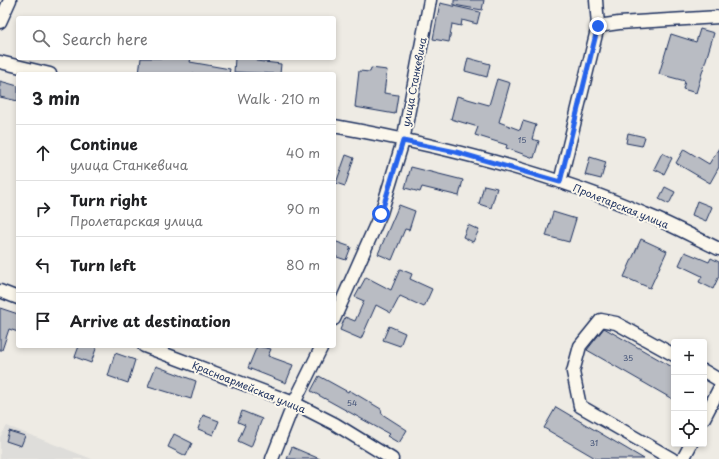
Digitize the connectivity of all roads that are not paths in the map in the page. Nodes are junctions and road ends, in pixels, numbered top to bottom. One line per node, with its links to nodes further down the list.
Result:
1 (10, 0): 5 (street)
2 (430, 0): 10 (street, улица Станкевича)
3 (596, 0): 6 (street)
4 (719, 17): 6 (street)
5 (0, 22)
6 (598, 26): 11 (street)
7 (0, 62): 8 (street)
8 (42, 72)
9 (336, 126): 10 (street, Пролетарская улица)
10 (403, 141): 11 (street, Пролетарская улица); 15 (street, улица Станкевича)
11 (560, 182): 12 (street, Пролетарская улица)
12 (719, 249)
13 (0, 291): 14 (street)
14 (16, 297)
15 (336, 315)
16 (149, 348): 22 (street, Красноармейская улица)
17 (321, 348): 22 (street)
18 (671, 353): 27 (street)
19 (707, 373): 20 (street)
20 (719, 380)
21 (719, 389): 23 (street)
22 (294, 403): 25 (street); 26 (street, Красноармейская улица)
23 (707, 412)
24 (689, 447): 28 (street)
25 (272, 459)
26 (392, 459)
27 (672, 459)
28 (683, 459)

